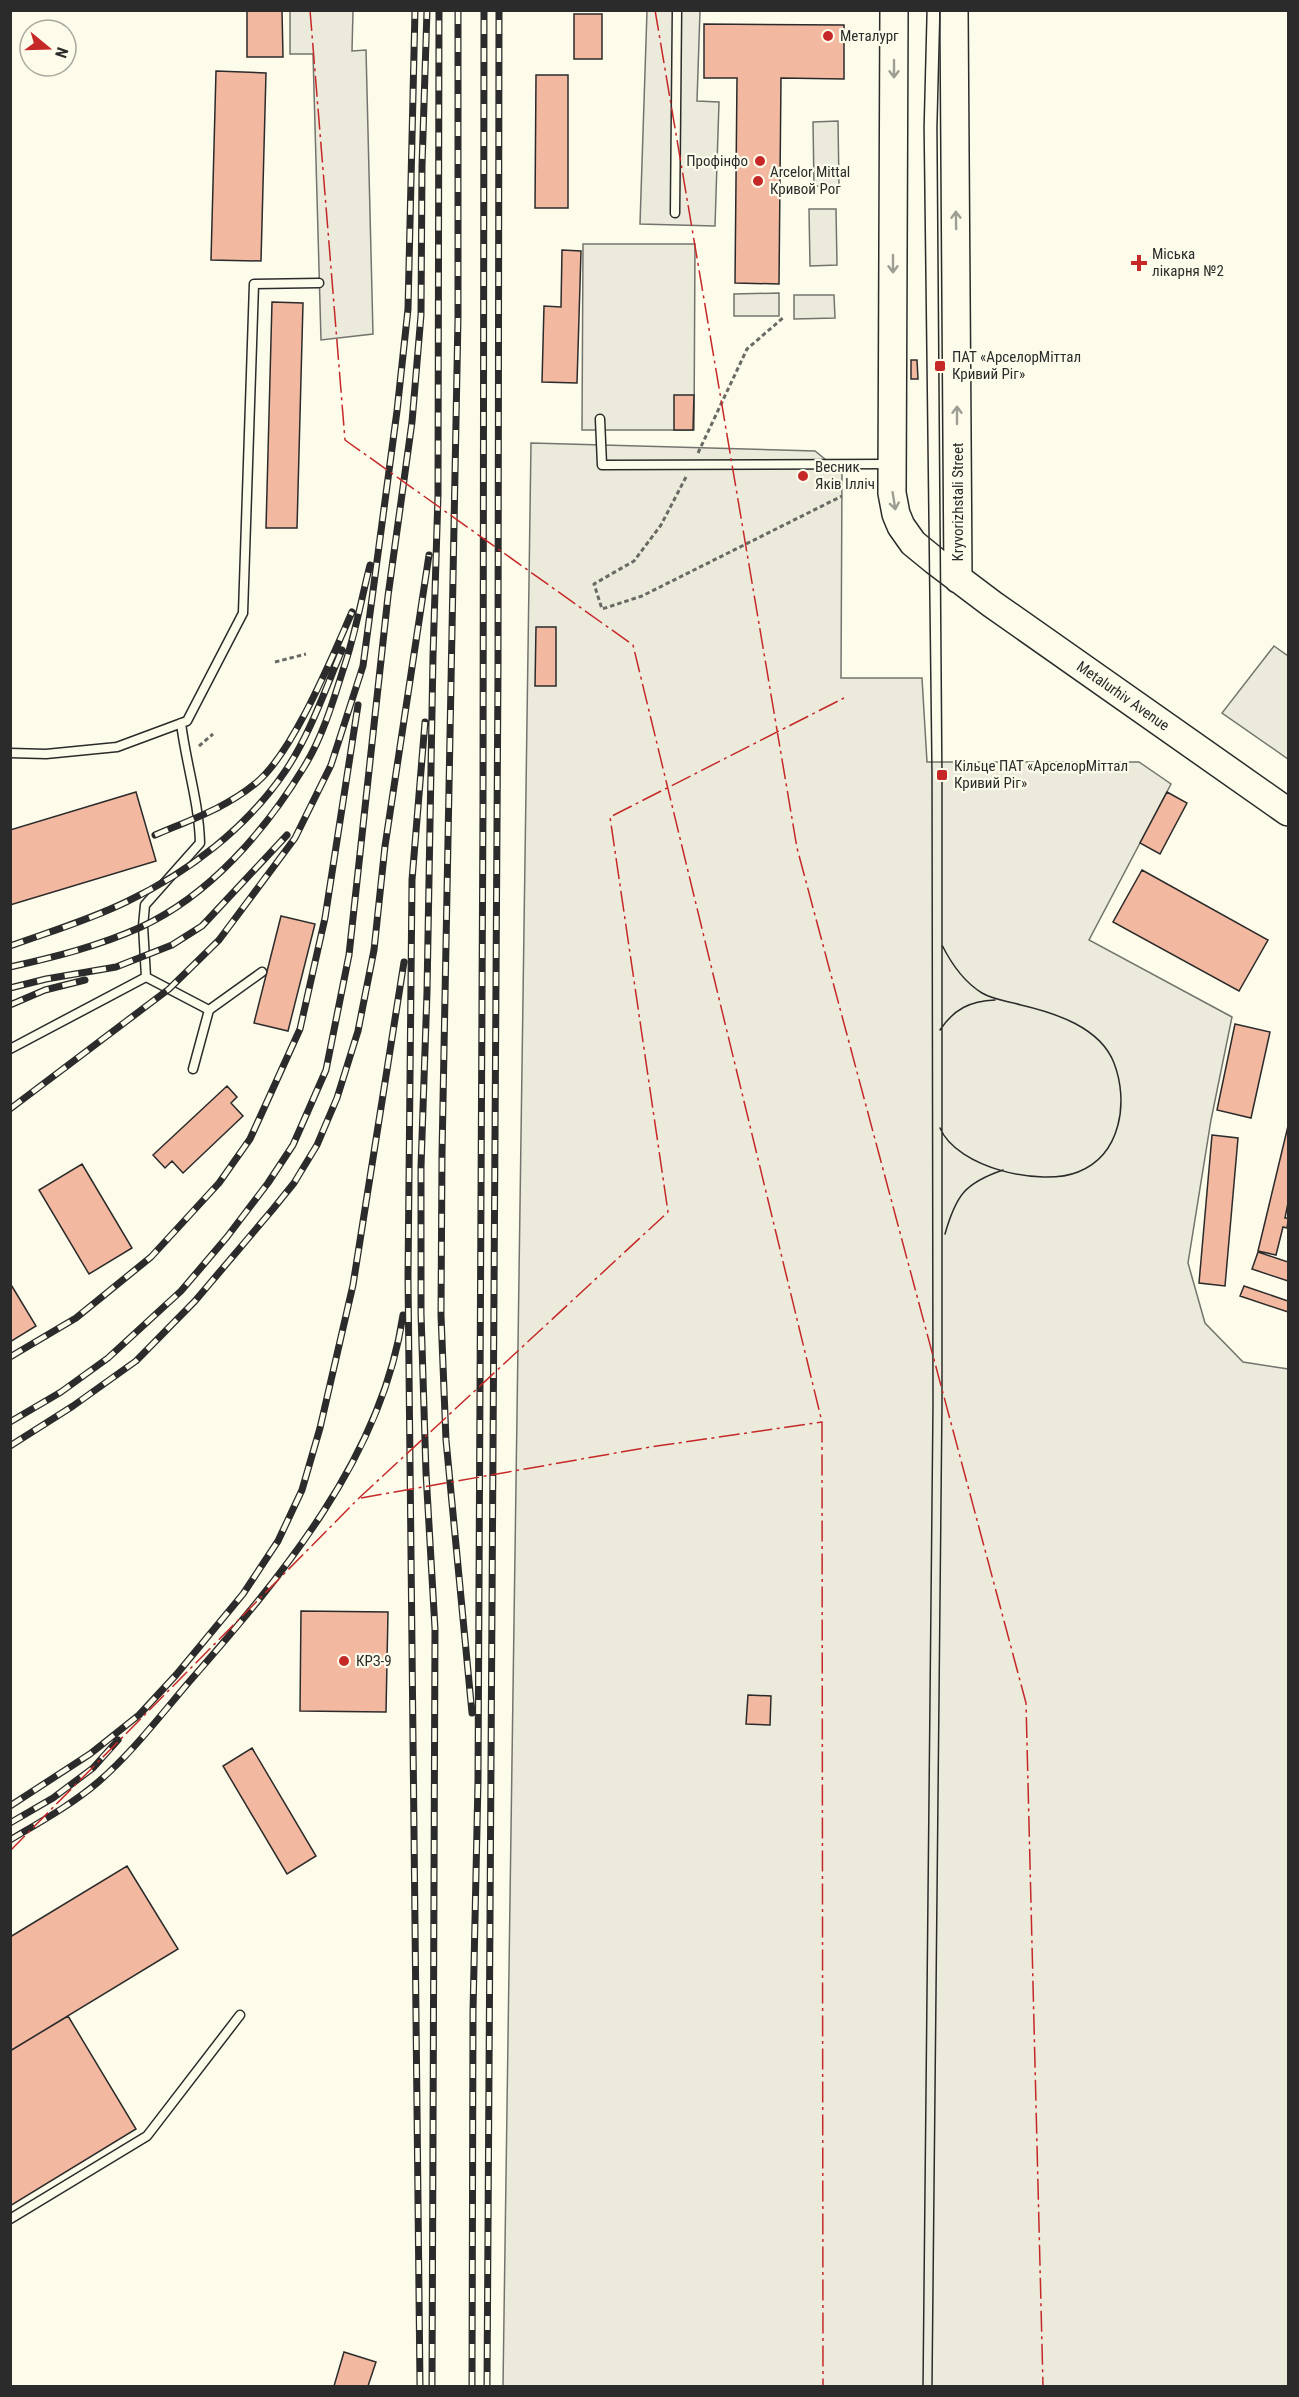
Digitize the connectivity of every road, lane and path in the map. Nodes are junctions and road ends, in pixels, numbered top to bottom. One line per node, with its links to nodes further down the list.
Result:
1 (677, 10): 4 (lane)
2 (894, 10): 7 (main road, Kryvorizhstali Street, one-way to 7)
3 (954, 10): 9 (main road, Kryvorizhstali Street, one-way to 3)
4 (675, 213)
5 (319, 283): 13 (lane)
6 (600, 419): 7 (lane)
7 (892, 464): 9 (main road, Kryvorizhstali Street, one-way to 9)
8 (842, 496): 10 (path)
9 (958, 579): 15 (main road, Metalurhiv Avenue)
10 (594, 584)
11 (306, 654): 12 (path)
12 (275, 662)
13 (181, 723): 14 (lane); 17 (lane)
14 (10, 753)
15 (1288, 812)
16 (262, 972): 18 (lane)
17 (146, 978): 18 (lane); 19 (lane)
18 (209, 1010): 20 (lane)
19 (10, 1049)
20 (193, 1069)
21 (240, 2015): 22 (lane)
22 (10, 2220)

